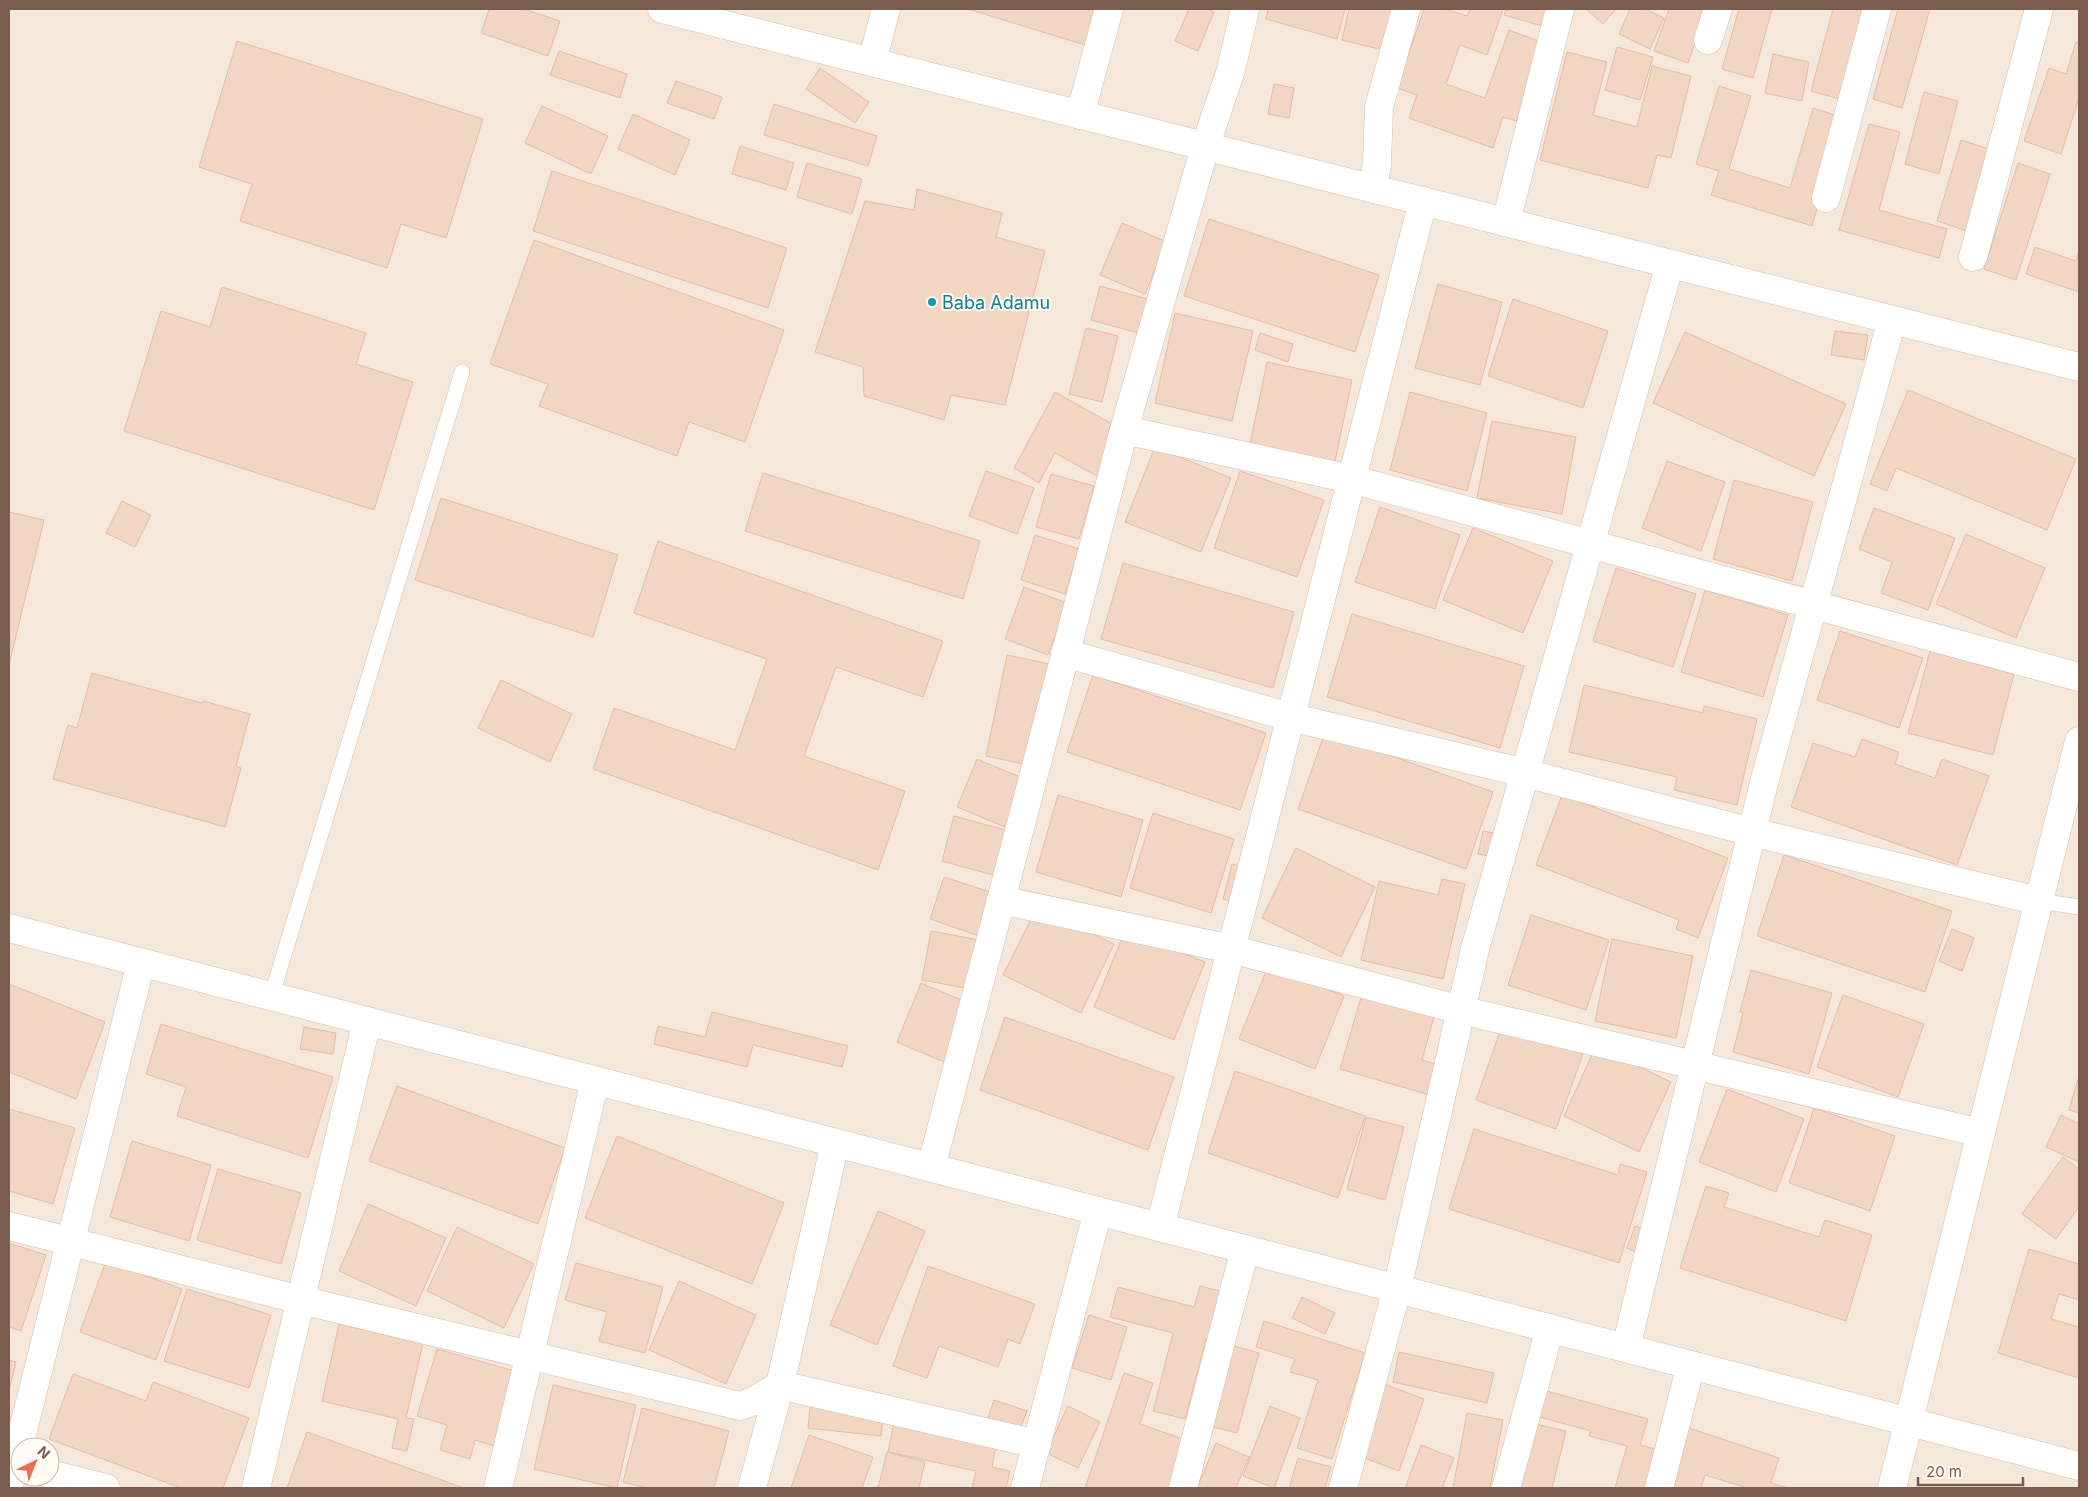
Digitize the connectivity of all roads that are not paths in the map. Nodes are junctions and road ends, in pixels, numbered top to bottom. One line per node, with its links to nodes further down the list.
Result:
1 (662, 9): 11 (street)
2 (886, 9): 11 (street)
3 (1109, 9): 12 (street)
4 (1245, 9): 13 (street)
5 (1406, 9): 14 (street)
6 (1560, 9): 17 (street)
7 (1718, 9): 10 (street)
8 (1877, 9): 15 (street)
9 (2039, 9): 18 (street)
10 (1708, 40)
11 (872, 62): 12 (street)
12 (1080, 115): 13 (street)
13 (1205, 148): 14 (street); 23 (street)
14 (1373, 189): 16 (street)
15 (1826, 198)
16 (1423, 201): 17 (street); 24 (street)
17 (1506, 222): 19 (street)
18 (1973, 258)
19 (1670, 264): 20 (street); 25 (street)
20 (1892, 320): 21 (street); 26 (street)
21 (2079, 368)
22 (462, 372): 39 (lane)
23 (1124, 430): 24 (street); 27 (street)
24 (1352, 480): 25 (street); 29 (street)
25 (1591, 543): 26 (street); 31 (street)
26 (1813, 606): 28 (street); 32 (street)
27 (1065, 653): 29 (street); 33 (street)
28 (2079, 677)
29 (1290, 718): 31 (street); 37 (street)
30 (2079, 741): 34 (street)
31 (1525, 773): 32 (street); 40 (street)
32 (1752, 832): 34 (street); 42 (street)
33 (1001, 900): 37 (street); 46 (street)
34 (2040, 901): 35 (lane); 44 (street)
35 (2079, 907)
36 (9, 928): 38 (street)
37 (1231, 949): 40 (street); 49 (street)
38 (141, 963): 39 (street); 50 (street)
39 (270, 997): 41 (street)
40 (1461, 1010): 42 (street); 52 (street)
41 (367, 1021): 43 (street); 53 (street)
42 (1695, 1065): 44 (street); 55 (street)
43 (595, 1080): 45 (street); 56 (street)
44 (1981, 1133): 59 (street)
45 (835, 1143): 46 (street); 58 (street)
46 (931, 1168): 47 (street)
47 (1098, 1211): 49 (street); 61 (street)
48 (9, 1226): 50 (street)
49 (1160, 1227): 51 (street)
50 (70, 1242): 53 (street); 60 (street)
51 (1245, 1249): 52 (street); 69 (street)
52 (1397, 1289): 54 (street); 70 (street)
53 (301, 1300): 56 (street); 65 (street)
54 (1550, 1328): 55 (street); 71 (street)
55 (1626, 1348): 57 (street)
56 (530, 1356): 58 (street); 66 (street)
57 (1691, 1365): 59 (street); 72 (street)
58 (780, 1385): 61 (street); 67 (street)
59 (1909, 1422): 62 (street); 73 (street)
60 (21, 1437)
61 (1037, 1444): 68 (street)
62 (2079, 1466)
63 (60, 1476): 64 (street)
64 (106, 1488)
65 (256, 1488)
66 (498, 1488)
67 (752, 1488)
68 (1025, 1488)
69 (1183, 1488)
70 (1343, 1488)
71 (1506, 1488)
72 (1659, 1488)
73 (1892, 1488)

